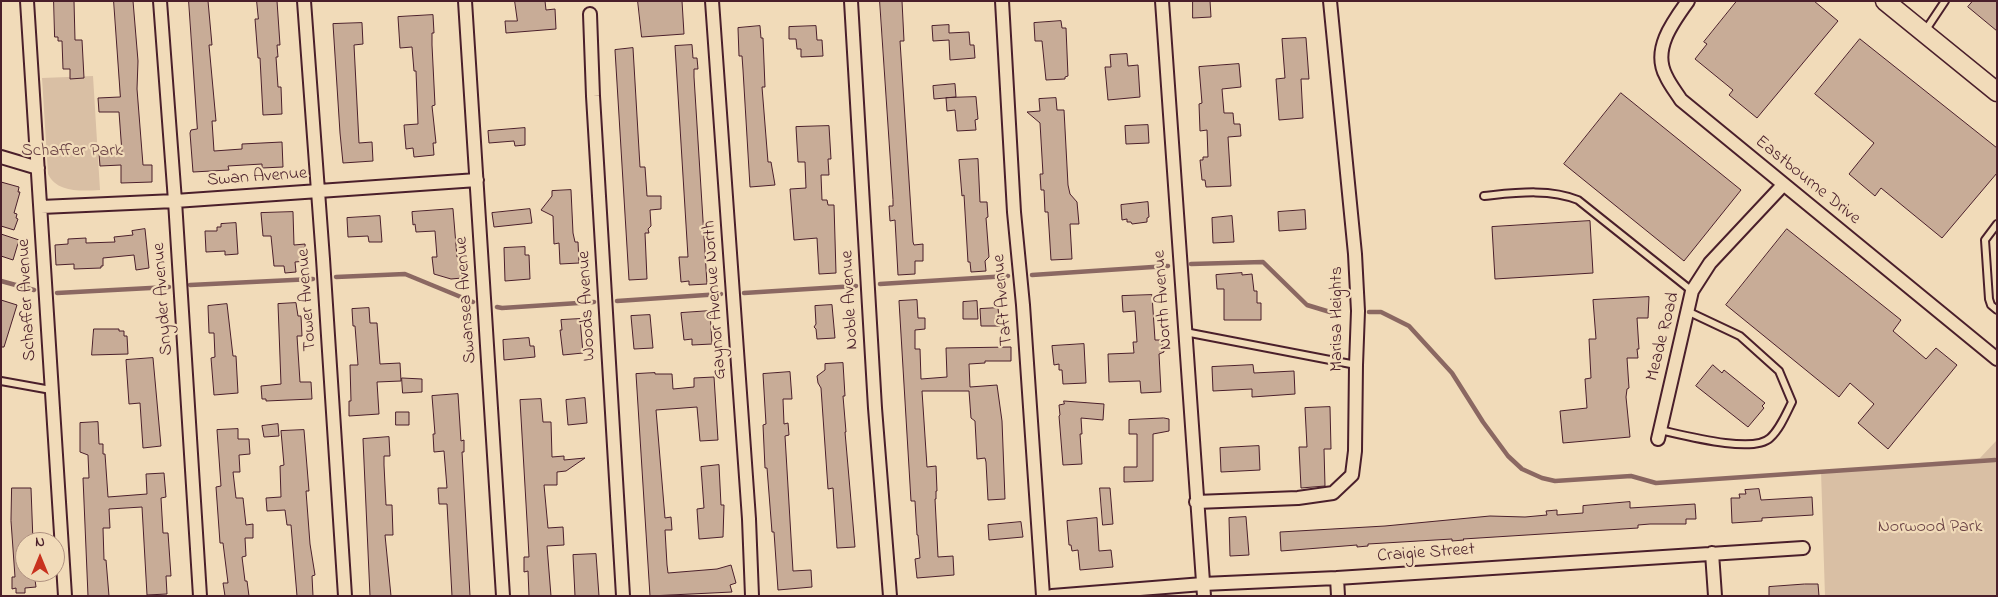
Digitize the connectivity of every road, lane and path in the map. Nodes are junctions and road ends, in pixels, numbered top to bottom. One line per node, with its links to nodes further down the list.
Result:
1 (27, 1): 17 (street, Schaffer Avenue)
2 (160, 1): 22 (street, Snyder Avenue)
3 (304, 1): 20 (street, Tower Avenue)
4 (465, 1): 18 (street, Swansea Avenue)
5 (712, 1): 44 (street, Gaynor Avenue North)
6 (851, 1): 45 (street, Noble Avenue)
7 (1002, 1): 46 (street, Taft Avenue)
8 (1162, 1): 28 (street, North Avenue)
9 (1330, 1): 30 (street, Marisa Heights)
10 (1688, 1): 19 (street, Eastbourne Drive)
11 (1885, 1): 14 (main road)
12 (1945, 1): 14 (lane)
13 (590, 14): 43 (street, Woods Avenue)
14 (1924, 32): 15 (main road)
15 (1997, 92)
16 (1, 157): 17 (street)
17 (38, 168): 23 (street, Schaffer Avenue)
18 (477, 180): 20 (street, Swan Avenue); 42 (street, Swansea Avenue)
19 (1783, 185): 25 (street, Meade Road); 29 (street, Eastbourne Drive)
20 (317, 191): 22 (street, Swan Avenue); 41 (street, Tower Avenue)
21 (1484, 196): 25 (lane)
22 (175, 201): 23 (street, Swan Avenue); 40 (street, Snyder Avenue)
23 (40, 207): 32 (street, Schaffer Avenue)
24 (1997, 224): 26 (lane)
25 (1692, 290): 27 (street, Meade Road)
26 (1997, 310)
27 (1687, 311): 33 (street, Meade Road); 33 (lane)
28 (1184, 332): 30 (lane); 34 (street, North Avenue)
29 (1997, 359)
30 (1356, 364): 34 (street, Marisa Heights)
31 (1, 381): 32 (lane)
32 (51, 390): 39 (street, Schaffer Avenue)
33 (1659, 435)
34 (1196, 502): 38 (street, North Avenue)
35 (1803, 548): 36 (street, Craigie Street)
36 (1712, 553): 37 (street, Craigie Street); 49 (street)
37 (1337, 578): 38 (street, Craigie Street); 48 (street)
38 (1203, 590): 47 (street, Craigie Street)
39 (65, 596)
40 (200, 596)
41 (345, 596)
42 (503, 596)
43 (623, 596)
44 (752, 596)
45 (890, 596)
46 (1043, 596)
47 (1052, 596)
48 (1338, 596)
49 (1715, 596)

